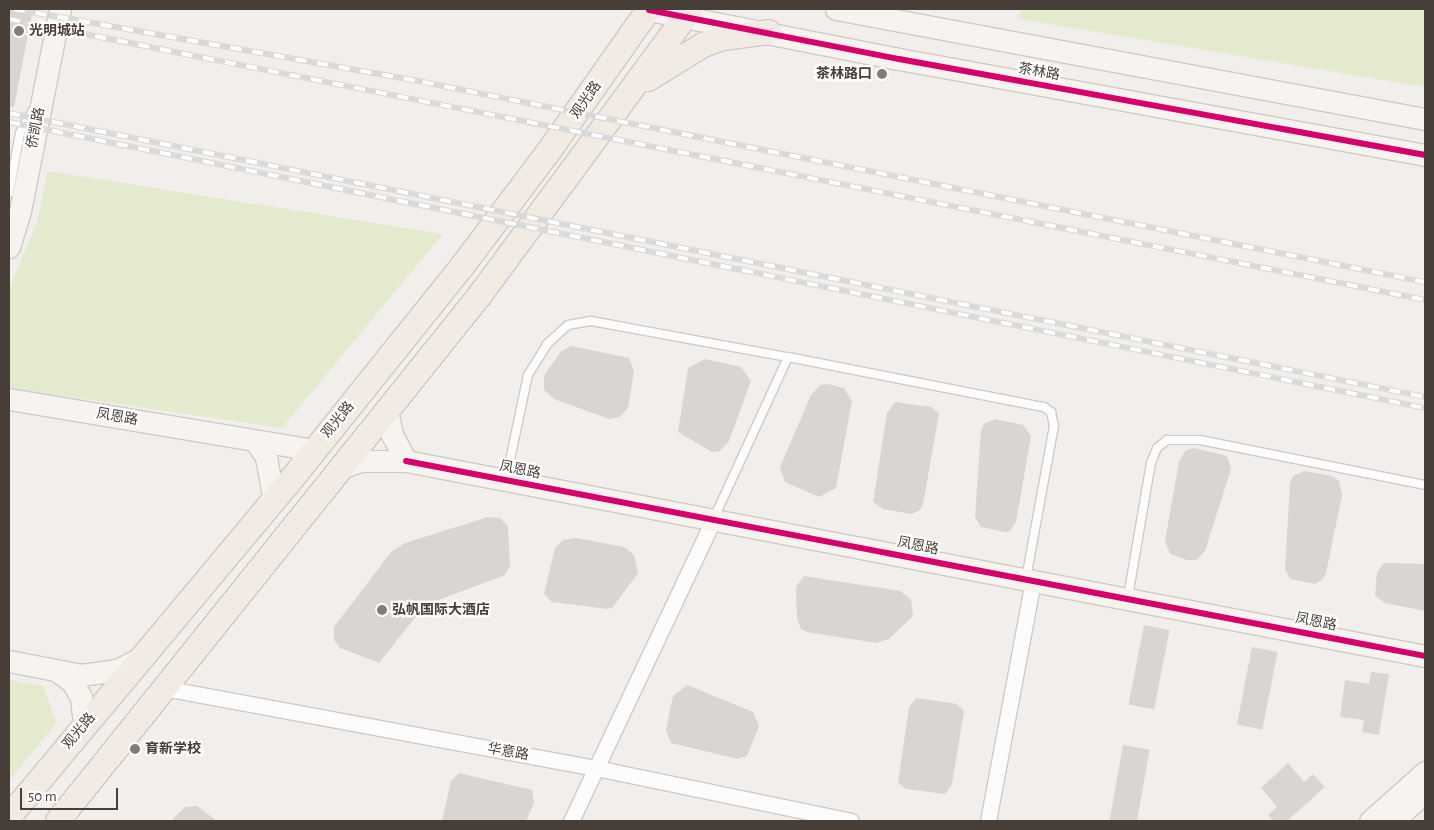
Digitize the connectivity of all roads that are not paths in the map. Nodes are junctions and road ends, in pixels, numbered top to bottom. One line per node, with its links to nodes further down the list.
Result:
1 (60, 9): 6 (street, 侨凯路)
2 (649, 9): 4 (street, 茶林路); 16 (main road, 观光路)
3 (836, 9): 8 (street, 茶林路)
4 (689, 13): 5 (street, 茶林路); 7 (main road)
5 (769, 32): 7 (main road); 9 (street, 茶林路)
6 (45, 84): 10 (lane); 11 (street, 侨凯路)
7 (627, 96): 14 (main road)
8 (1425, 119)
9 (1425, 155)
10 (9, 193)
11 (9, 247)
12 (788, 358): 19 (lane); 22 (lane); 23 (lane)
13 (9, 399): 15 (street, 凤恩路)
14 (387, 410): 17 (street); 18 (main road)
15 (255, 440): 16 (street, 凤恩路); 21 (street)
16 (314, 450): 21 (main road, 观光路)
17 (406, 461): 18 (street, 凤恩路); 19 (street, 凤恩路)
18 (341, 468): 29 (main road)
19 (506, 480): 22 (street, 凤恩路)
20 (1425, 485): 24 (lane)
21 (274, 501): 26 (main road, 观光路)
22 (713, 520): 23 (street, 凤恩路); 31 (street)
23 (1029, 580): 24 (street, 凤恩路); 38 (street)
24 (1128, 599): 25 (street, 凤恩路)
25 (1425, 656)
26 (139, 659): 28 (street); 30 (main road, 观光路)
27 (9, 662): 28 (street)
28 (57, 671): 30 (street)
29 (164, 688): 31 (street, 华意路); 35 (main road)
30 (84, 724): 34 (main road, 观光路)
31 (596, 768): 36 (street); 37 (street, 华意路)
32 (1425, 772): 39 (street)
33 (1425, 792): 40 (street)
34 (9, 817)
35 (58, 821)
36 (571, 821)
37 (850, 821)
38 (988, 821)
39 (1370, 821)
40 (1393, 821)

